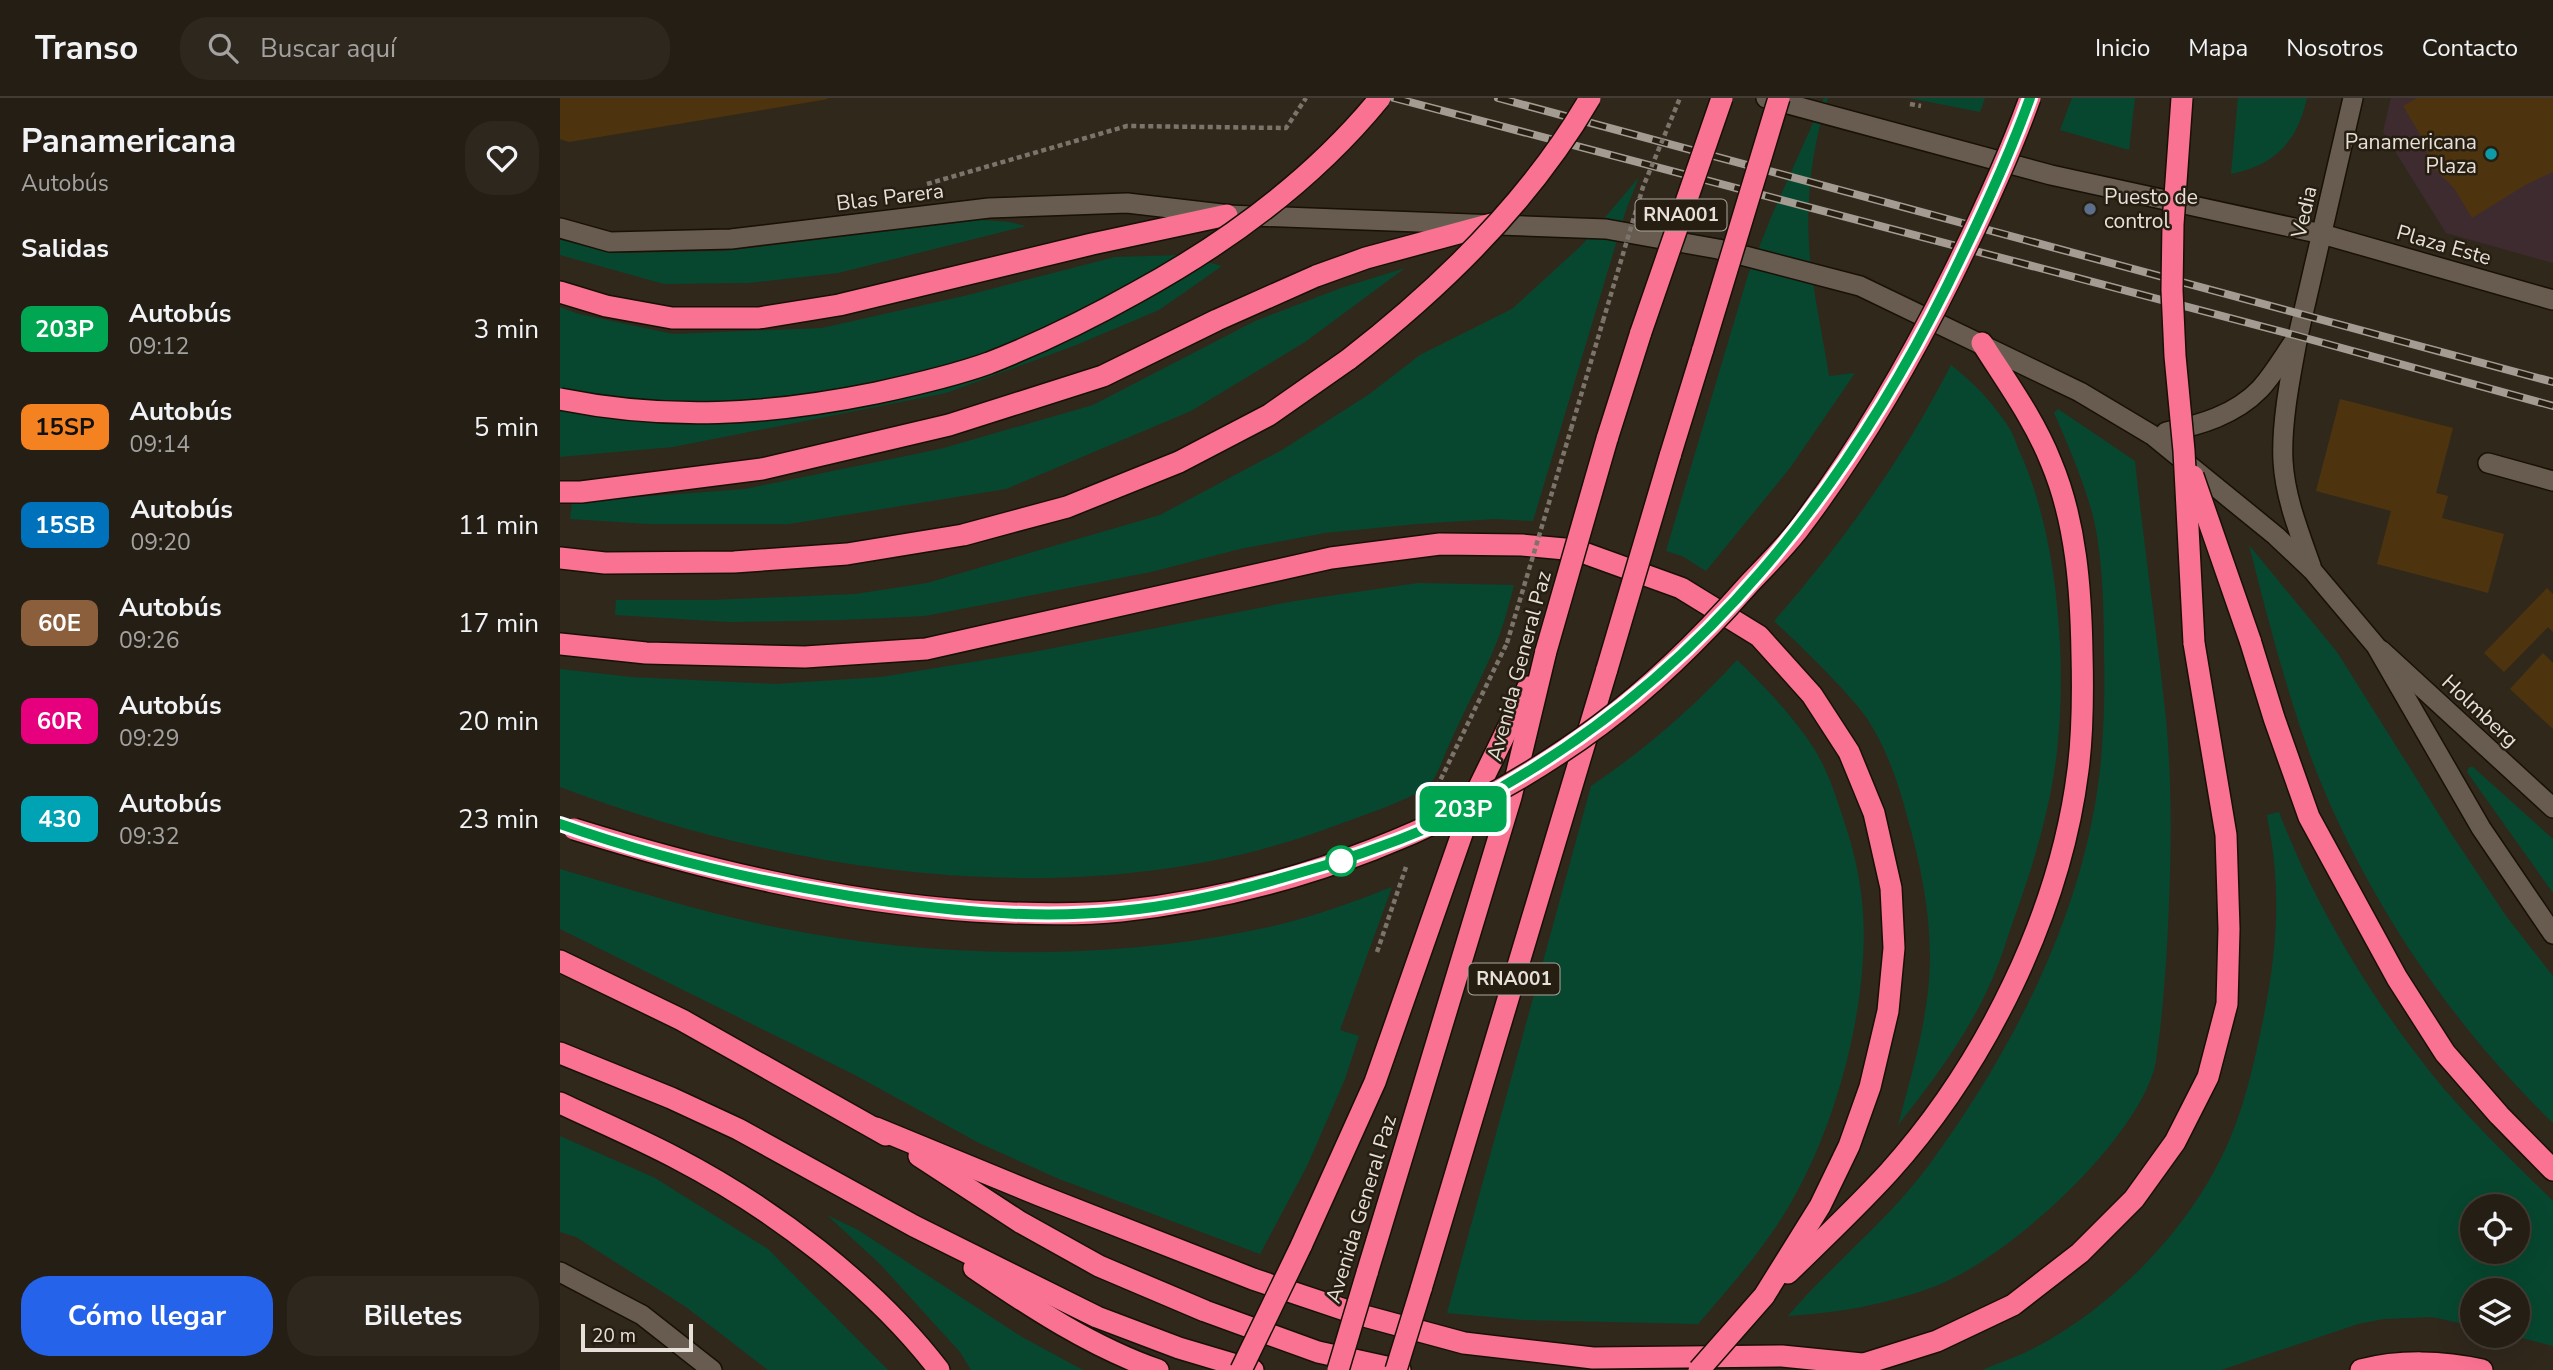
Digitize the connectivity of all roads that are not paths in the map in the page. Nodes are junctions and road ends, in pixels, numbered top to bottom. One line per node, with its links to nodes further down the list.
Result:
1 (1380, 98): 16 (highway, bridge)
2 (1590, 98): 22 (highway, bridge)
3 (1722, 98): 26 (highway, Avenida General Paz / RNA001, bridge)
4 (2030, 98): 28 (highway, bridge)
5 (2182, 98): 18 (highway, bridge)
6 (2353, 98): 11 (street, Vedia)
7 (1776, 102): 11 (street, Plaza Este); 47 (highway, RNA001, bridge)
8 (1227, 215): 9 (street, Blas Parera); 10 (street, Blas Parera); 12 (highway)
9 (1492, 224): 15 (street, Blas Parera); 21 (highway)
10 (560, 229)
11 (2322, 234): 13 (street, Plaza Este); 14 (street, Vedia)
12 (560, 292)
13 (2553, 300)
14 (2298, 336): 17 (street); 23 (street, Vedia)
15 (1982, 343): 17 (street, Blas Parera); 37 (highway)
16 (560, 399)
17 (2152, 435): 23 (street, Blas Parera)
18 (2184, 451): 34 (highway, bridge); 39 (highway, bridge)
19 (2488, 463): 20 (street)
20 (2553, 481)
21 (560, 492)
22 (560, 558)
23 (2312, 570): 25 (street)
24 (560, 643): 37 (highway)
25 (2376, 646): 27 (street, Holmberg); 29 (street)
26 (1545, 652): 44 (highway, bridge); 46 (highway, Avenida General Paz / RNA001, bridge)
27 (2553, 808)
28 (567, 826)
29 (2553, 934)
30 (560, 961): 33 (highway)
31 (560, 1053): 35 (highway)
32 (560, 1103): 38 (highway)
33 (876, 1128): 39 (highway); 47 (highway)
34 (2553, 1171)
35 (914, 1226): 43 (highway); 45 (highway)
36 (560, 1272): 40 (street)
37 (1764, 1296): 48 (highway, bridge)
38 (913, 1336): 41 (highway); 42 (highway)
39 (1854, 1367)
40 (712, 1370)
41 (927, 1370)
42 (939, 1370)
43 (1158, 1370)
44 (1241, 1370)
45 (1253, 1370)
46 (1338, 1370)
47 (1398, 1370)
48 (1699, 1370)
49 (2361, 1370): 50 (highway)
50 (2482, 1370)

